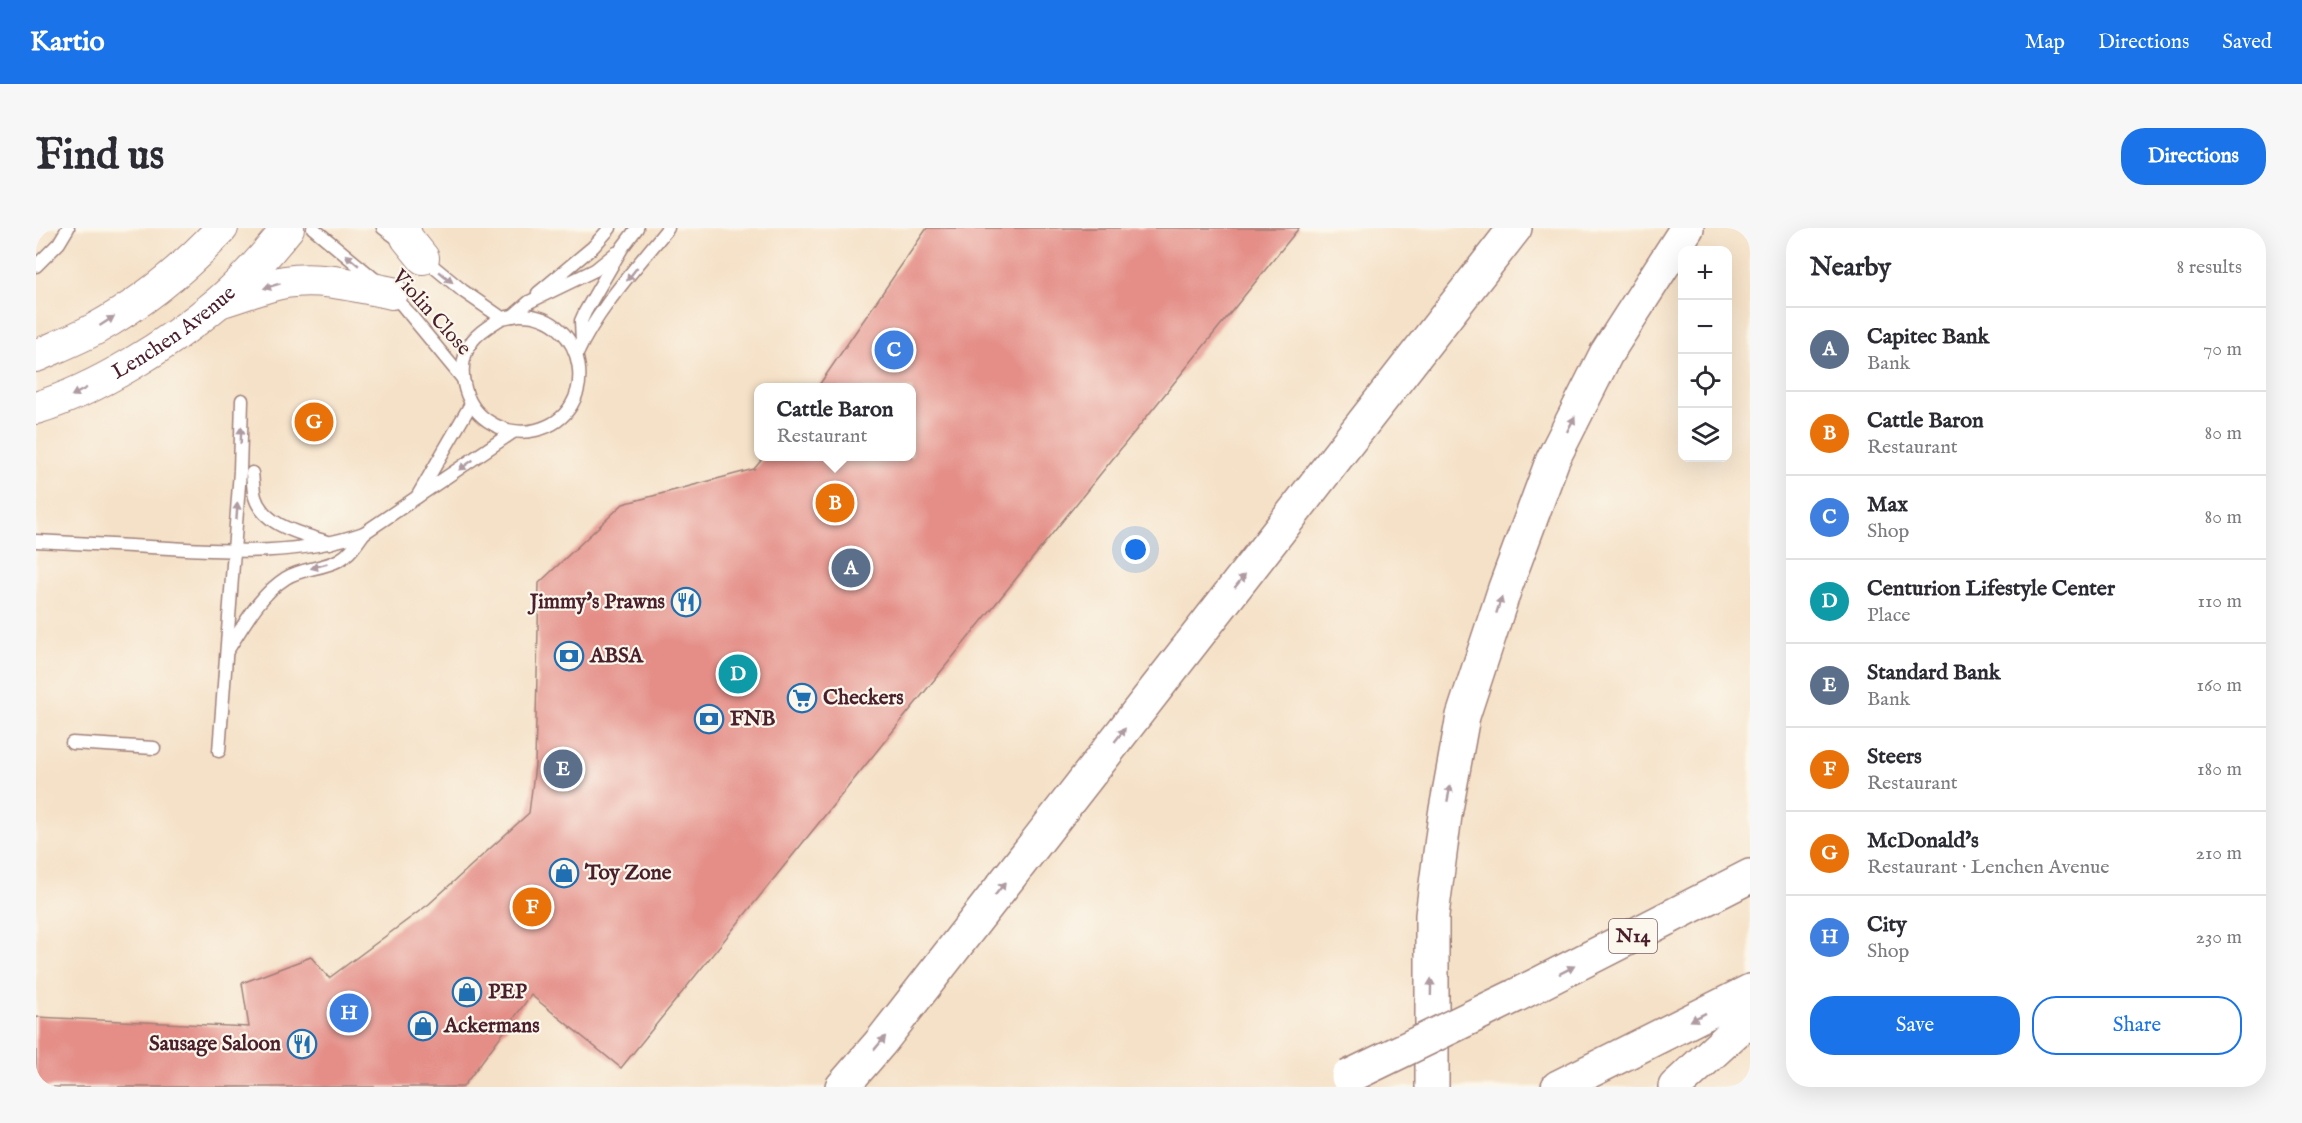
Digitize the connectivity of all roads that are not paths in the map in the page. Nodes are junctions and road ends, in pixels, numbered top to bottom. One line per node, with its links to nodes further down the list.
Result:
1 (68, 228): 14 (lane)
2 (222, 228): 21 (main road, Lenchen Avenue, one-way to 2)
3 (288, 228): 16 (main road, Lenchen Avenue)
4 (313, 228): 15 (lane, Violin Close, one-way to 4)
5 (383, 228): 13 (lane, Violin Close)
6 (404, 228): 13 (main road)
7 (610, 228): 17 (lane)
8 (637, 228): 12 (lane)
9 (668, 228): 19 (lane, one-way to 19)
10 (1515, 228): 41 (highway, one-way to 10)
11 (1687, 228): 42 (highway, one-way to 11)
12 (622, 248): 17 (lane); 19 (lane)
13 (423, 258): 18 (lane, Violin Close, one-way to 18)
14 (36, 266)
15 (392, 293): 16 (main road, one-way to 16); 22 (lane, Violin Close)
16 (219, 302): 25 (main road, Lenchen Avenue, one-way to 25)
17 (529, 302): 18 (lane)
18 (507, 317): 20 (lane, Violin Close); 22 (lane, Violin Close)
19 (582, 342): 20 (lane)
20 (577, 354): 26 (lane)
21 (36, 356)
22 (463, 379): 24 (lane, Violin Close)
23 (242, 399): 32 (lane, one-way to 23)
24 (471, 404): 26 (lane, Violin Close); 28 (lane)
25 (36, 408)
26 (513, 432): 28 (lane, one-way to 28)
27 (252, 473): 31 (lane)
28 (417, 498): 29 (lane)
29 (364, 533): 31 (lane); 33 (lane, one-way to 33)
30 (36, 541): 32 (lane)
31 (332, 543): 32 (lane)
32 (234, 552): 33 (lane)
33 (227, 652): 36 (lane)
34 (72, 743): 35 (lane)
35 (154, 748)
36 (219, 751)
37 (1750, 876): 40 (highway, N14, one-way to 37, bridge)
38 (1750, 991): 43 (highway, one-way to 43)
39 (1750, 1022): 44 (highway)
40 (1339, 1082)
41 (842, 1087)
42 (1432, 1087)
43 (1558, 1087)
44 (1675, 1087)

